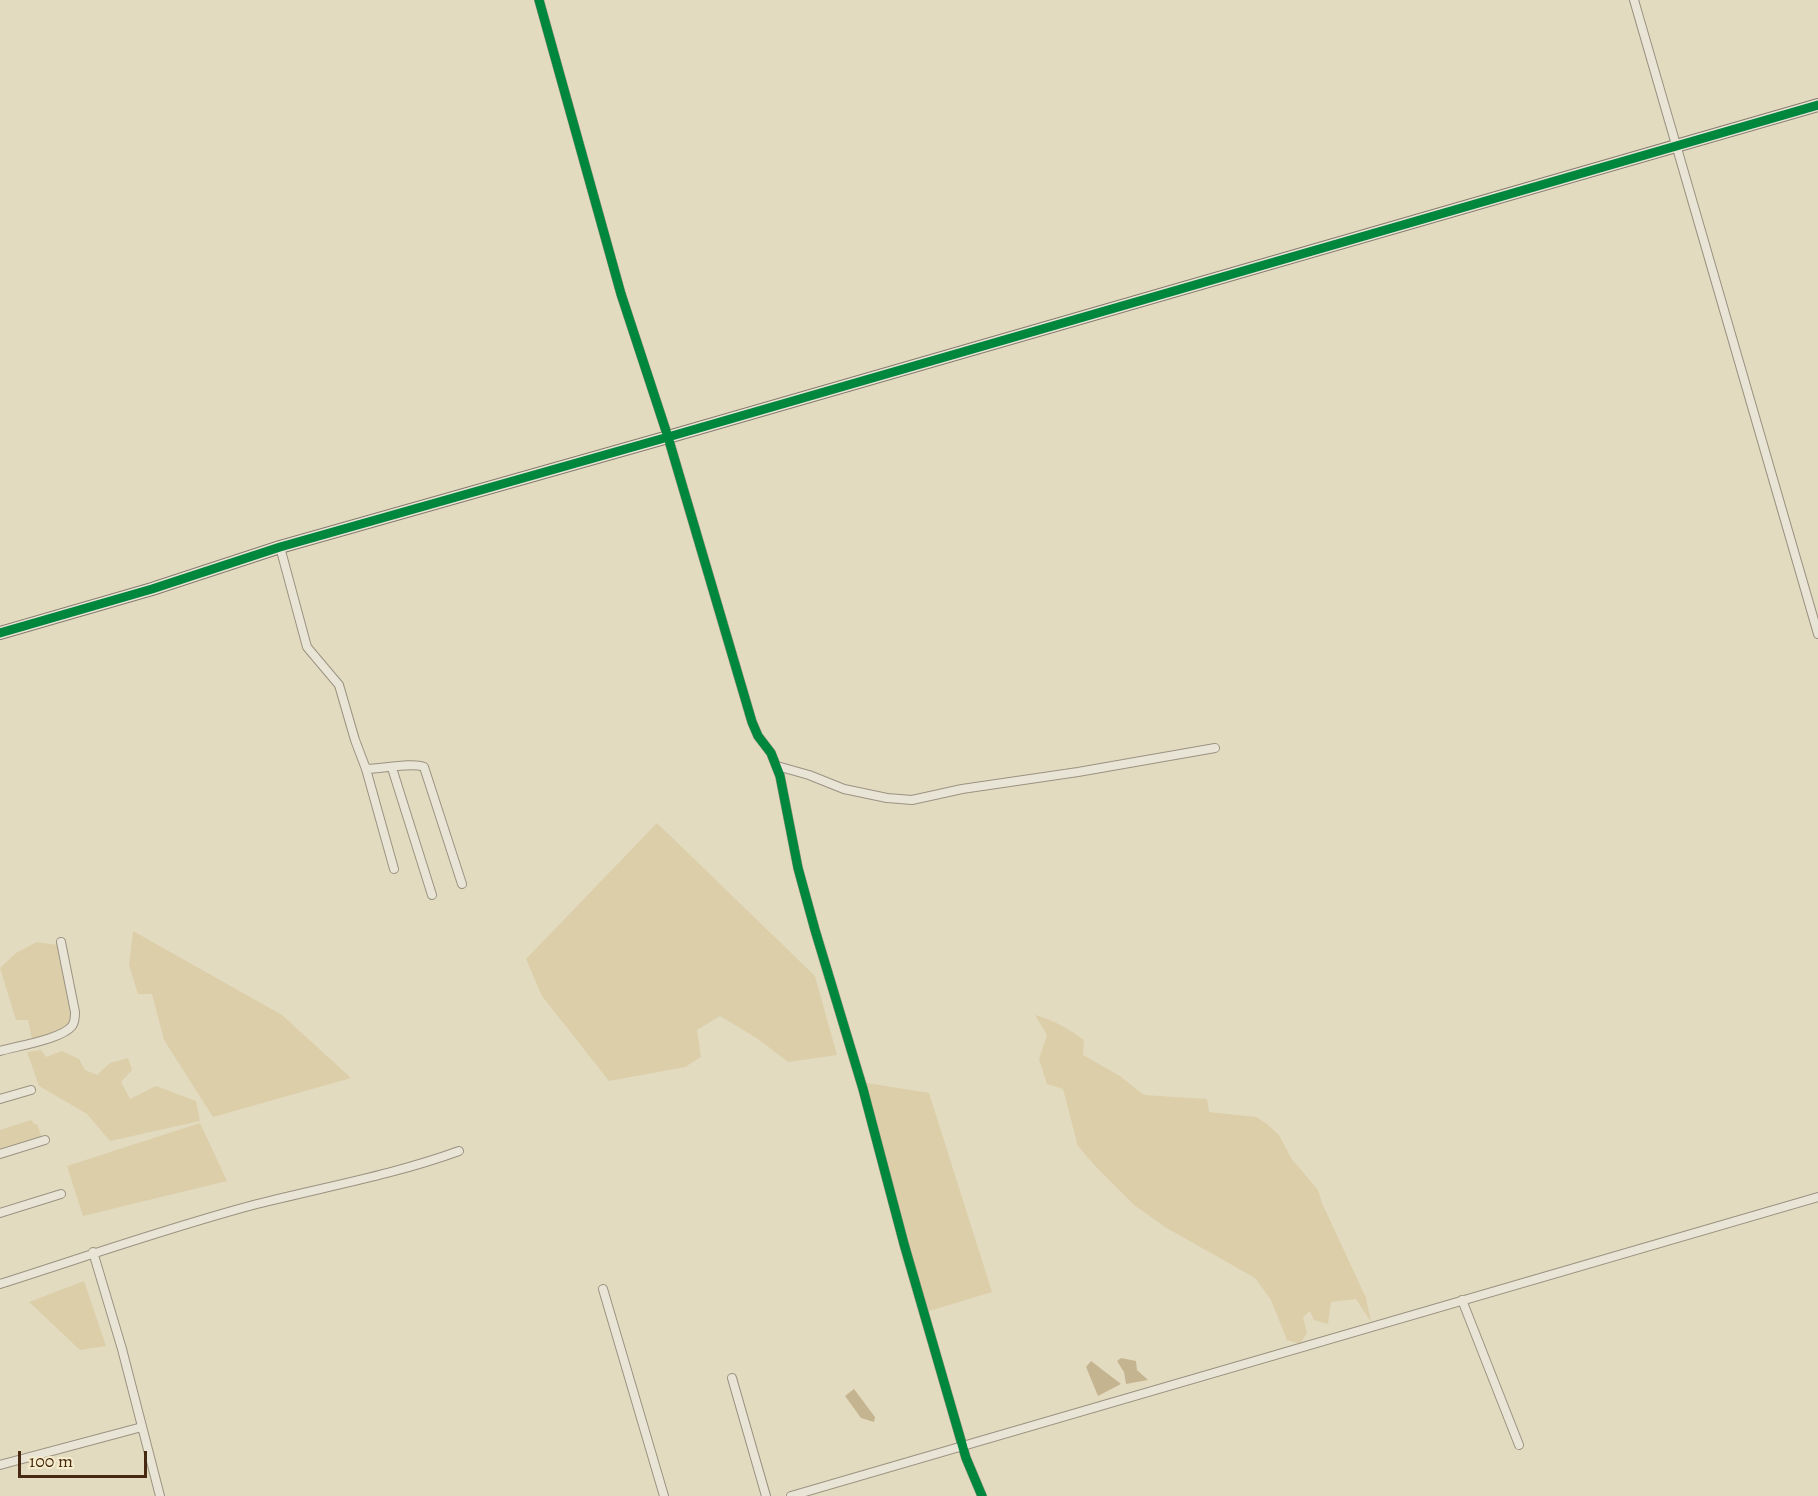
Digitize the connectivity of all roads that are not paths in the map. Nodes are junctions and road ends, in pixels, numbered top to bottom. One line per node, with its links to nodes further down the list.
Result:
1 (539, 0): 5 (street)
2 (1634, 0): 4 (street)
3 (1818, 105): 4 (street)
4 (1677, 145): 5 (street); 8 (street)
5 (668, 437): 6 (street); 10 (street)
6 (280, 547): 7 (street); 12 (street)
7 (0, 633)
8 (1818, 634)
9 (1215, 748): 10 (street)
10 (777, 766): 32 (street)
11 (392, 768): 12 (street); 14 (street); 15 (street)
12 (366, 769): 13 (street)
13 (394, 869)
14 (462, 884)
15 (432, 895)
16 (61, 942): 17 (street)
17 (0, 1051)
18 (31, 1090): 19 (street)
19 (0, 1099)
20 (45, 1140): 22 (street)
21 (459, 1151): 26 (street)
22 (0, 1154)
23 (61, 1194): 25 (street)
24 (1818, 1197): 29 (street)
25 (0, 1213)
26 (93, 1252): 27 (street); 31 (street)
27 (0, 1284)
28 (603, 1289): 36 (street)
29 (1462, 1300): 32 (street); 33 (street)
30 (732, 1378): 37 (street)
31 (142, 1427): 34 (street); 35 (street)
32 (963, 1445): 38 (street); 39 (street)
33 (1519, 1445)
34 (0, 1465)
35 (160, 1496)
36 (664, 1496)
37 (766, 1496)
38 (791, 1496)
39 (982, 1496)

